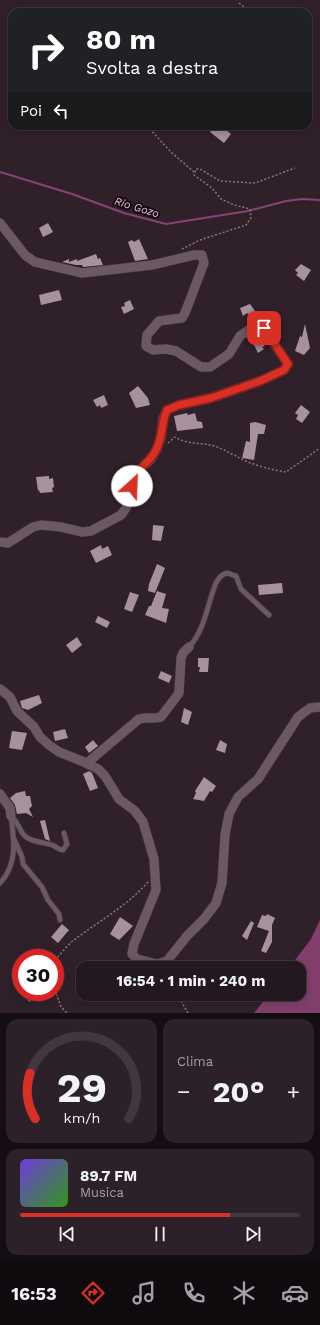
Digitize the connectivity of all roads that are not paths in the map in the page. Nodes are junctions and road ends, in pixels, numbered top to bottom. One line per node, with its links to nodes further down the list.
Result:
1 (0, 223): 2 (street)
2 (0, 542)
3 (270, 615): 4 (lane)
4 (188, 647): 7 (street)
5 (0, 689): 7 (street)
6 (320, 707): 7 (street)
7 (88, 764)
8 (0, 794): 9 (street)
9 (11, 816): 10 (lane); 11 (lane)
10 (64, 833)
11 (14, 839): 12 (lane); 13 (lane)
12 (0, 883)
13 (60, 920)

